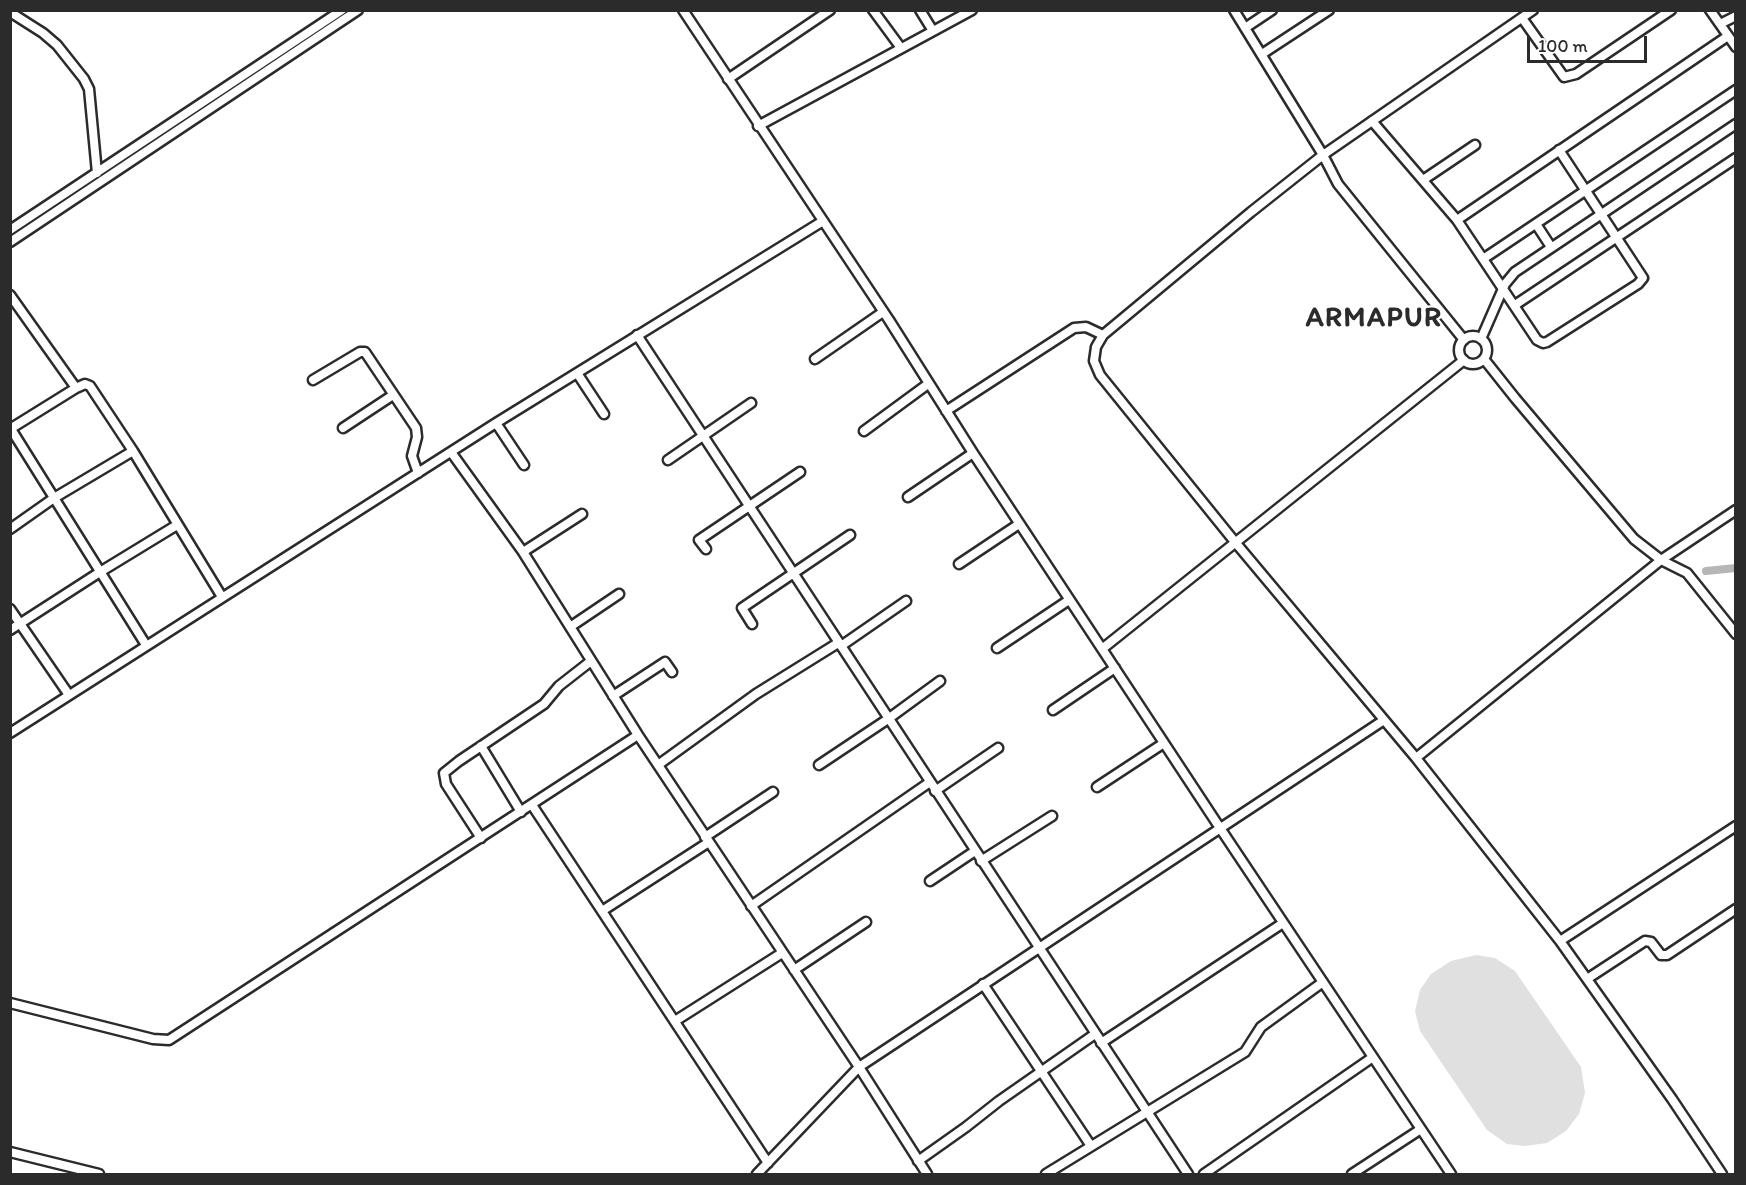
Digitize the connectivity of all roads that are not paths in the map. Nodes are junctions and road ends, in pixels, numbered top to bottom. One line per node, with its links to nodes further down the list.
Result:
1 (342, 10): 33 (street)
2 (358, 10): 42 (street)
3 (683, 10): 24 (street)
4 (830, 10): 24 (street)
5 (873, 10): 22 (street)
6 (920, 10): 19 (street)
7 (972, 10): 19 (street)
8 (1234, 10): 18 (street)
9 (1272, 10): 18 (street)
10 (1329, 10): 23 (street)
11 (1533, 10): 16 (street)
12 (1671, 10): 16 (street)
13 (1710, 10): 17 (street)
14 (10, 12): 33 (street)
15 (1736, 16): 17 (street)
16 (1522, 18): 26 (street)
17 (1720, 24): 20 (street)
18 (1245, 28): 23 (street)
19 (933, 31): 22 (street)
20 (1728, 36): 21 (street); 30 (street)
21 (1736, 47)
22 (901, 48): 28 (street)
23 (1262, 54): 31 (street)
24 (728, 79): 28 (street)
25 (1736, 90): 35 (street)
26 (1372, 121): 31 (street); 34 (street)
27 (1736, 124): 36 (street)
28 (758, 126): 38 (street)
29 (1475, 145): 34 (street)
30 (1559, 150): 35 (street); 37 (street)
31 (1323, 155): 50 (street); 52 (street)
32 (1736, 158): 41 (street)
33 (97, 173): 40 (street)
34 (1423, 180): 37 (street)
35 (1585, 191): 36 (street); 39 (street)
36 (1600, 214): 41 (street); 43 (street)
37 (1457, 220): 44 (street)
38 (823, 221): 48 (street); 49 (street)
39 (1536, 224): 43 (street); 44 (street)
40 (10, 230)
41 (1616, 238): 47 (street); 47 (street)
42 (10, 242)
43 (1551, 247): 45 (street)
44 (1484, 259): 45 (street)
45 (1503, 287): 47 (street); 51 (street)
46 (10, 295): 59 (street)
47 (1515, 305)
48 (883, 312): 53 (street); 58 (street)
49 (637, 335): 56 (street); 68 (street)
50 (1103, 335): 62 (street); 85 (street)
51 (1481, 339): 52 (street); 54 (street)
52 (1464, 340): 55 (street)
53 (815, 359)
54 (1484, 359): 55 (street); 88 (street)
55 (1464, 360): 85 (street)
56 (577, 373): 63 (street); 64 (street)
57 (313, 380): 60 (street)
58 (928, 384): 62 (street); 67 (street)
59 (76, 388): 66 (street); 69 (street)
60 (393, 395): 65 (street); 75 (street)
61 (751, 403): 68 (street)
62 (945, 411): 71 (street)
63 (604, 414)
64 (496, 423): 70 (street); 73 (street)
65 (343, 428)
66 (11, 429): 77 (street)
67 (864, 431)
68 (703, 436): 72 (street); 78 (street)
69 (133, 451): 77 (street); 82 (street)
70 (452, 452): 75 (street); 87 (street)
71 (973, 453): 76 (street); 81 (street)
72 (668, 460)
73 (524, 465)
74 (800, 472): 78 (street)
75 (418, 473): 93 (street)
76 (908, 497)
77 (54, 498): 83 (street); 90 (street)
78 (749, 506): 86 (street); 91 (street)
79 (1736, 510): 88 (street)
80 (582, 514): 87 (street)
81 (1019, 524): 89 (street); 94 (street)
82 (177, 525): 90 (street); 93 (street)
83 (10, 529)
84 (850, 535): 91 (street)
85 (1236, 542): 105 (street); 114 (street)
86 (706, 549)
87 (523, 552): 99 (street)
88 (1661, 560): 101 (street); 120 (street)
89 (958, 564)
90 (100, 572): 97 (street); 103 (street)
91 (793, 573): 98 (street); 102 (street)
92 (619, 594): 99 (street)
93 (222, 597): 103 (street)
94 (1069, 600): 104 (street); 105 (street)
95 (906, 601): 102 (street)
96 (10, 609): 97 (street)
97 (21, 624): 100 (street); 110 (street)
98 (752, 624)
99 (570, 627): 106 (street)
100 (10, 630)
101 (1736, 634)
102 (840, 644): 113 (street); 121 (street)
103 (146, 645): 110 (street)
104 (997, 648)
105 (1102, 649): 107 (street)
106 (591, 661): 111 (street); 118 (street)
107 (1115, 669): 112 (street); 117 (street)
108 (672, 672): 111 (street)
109 (940, 681): 113 (street)
110 (69, 695): 115 (street)
111 (613, 696): 116 (street)
112 (1053, 710)
113 (888, 719): 122 (street); 123 (street)
114 (1384, 720): 120 (street); 131 (street)
115 (10, 733)
116 (638, 735): 121 (street); 127 (street)
117 (1164, 743): 124 (street); 131 (street)
118 (481, 746): 128 (street); 132 (street)
119 (998, 748): 125 (street)
120 (1416, 758): 142 (street)
121 (658, 765): 133 (street)
122 (819, 765)
123 (930, 783): 125 (street); 137 (street)
124 (1097, 787)
125 (935, 791): 134 (street)
126 (773, 792): 133 (street)
127 (532, 805): 128 (street); 139 (street)
128 (521, 812): 132 (street)
129 (1052, 816): 135 (street)
130 (1736, 826): 142 (street)
131 (1220, 828): 141 (street); 143 (street)
132 (481, 838): 149 (street)
133 (707, 839): 137 (street); 139 (street)
134 (975, 851): 135 (street); 136 (street)
135 (981, 861): 143 (street)
136 (930, 881)
137 (751, 906): 144 (street)
138 (1736, 909): 146 (street)
139 (602, 911): 150 (street)
140 (866, 922): 145 (street)
141 (1283, 923): 147 (street); 152 (street)
142 (1560, 941): 146 (street)
143 (1040, 947): 148 (street); 151 (street)
144 (782, 953): 145 (street); 150 (street)
145 (794, 970): 154 (street)
146 (1587, 979): 170 (street)
147 (1323, 982): 153 (street); 156 (street)
148 (983, 984): 154 (street); 155 (street)
149 (10, 1003)
150 (675, 1021): 161 (street)
151 (1095, 1035): 152 (street); 155 (street)
152 (1101, 1043): 156 (street)
153 (1373, 1057): 157 (street); 167 (street)
154 (859, 1067): 160 (street); 161 (street)
155 (1041, 1072): 158 (street); 160 (street)
156 (1147, 1113): 158 (street); 166 (street)
157 (1421, 1128): 168 (street); 169 (street)
158 (1091, 1146): 165 (street)
159 (10, 1152): 162 (street)
160 (918, 1161): 164 (street)
161 (768, 1163): 163 (street)
162 (99, 1174)
163 (757, 1174)
164 (927, 1174)
165 (1046, 1174)
166 (1188, 1174)
167 (1204, 1174)
168 (1352, 1174)
169 (1451, 1174)
170 (1722, 1174)

